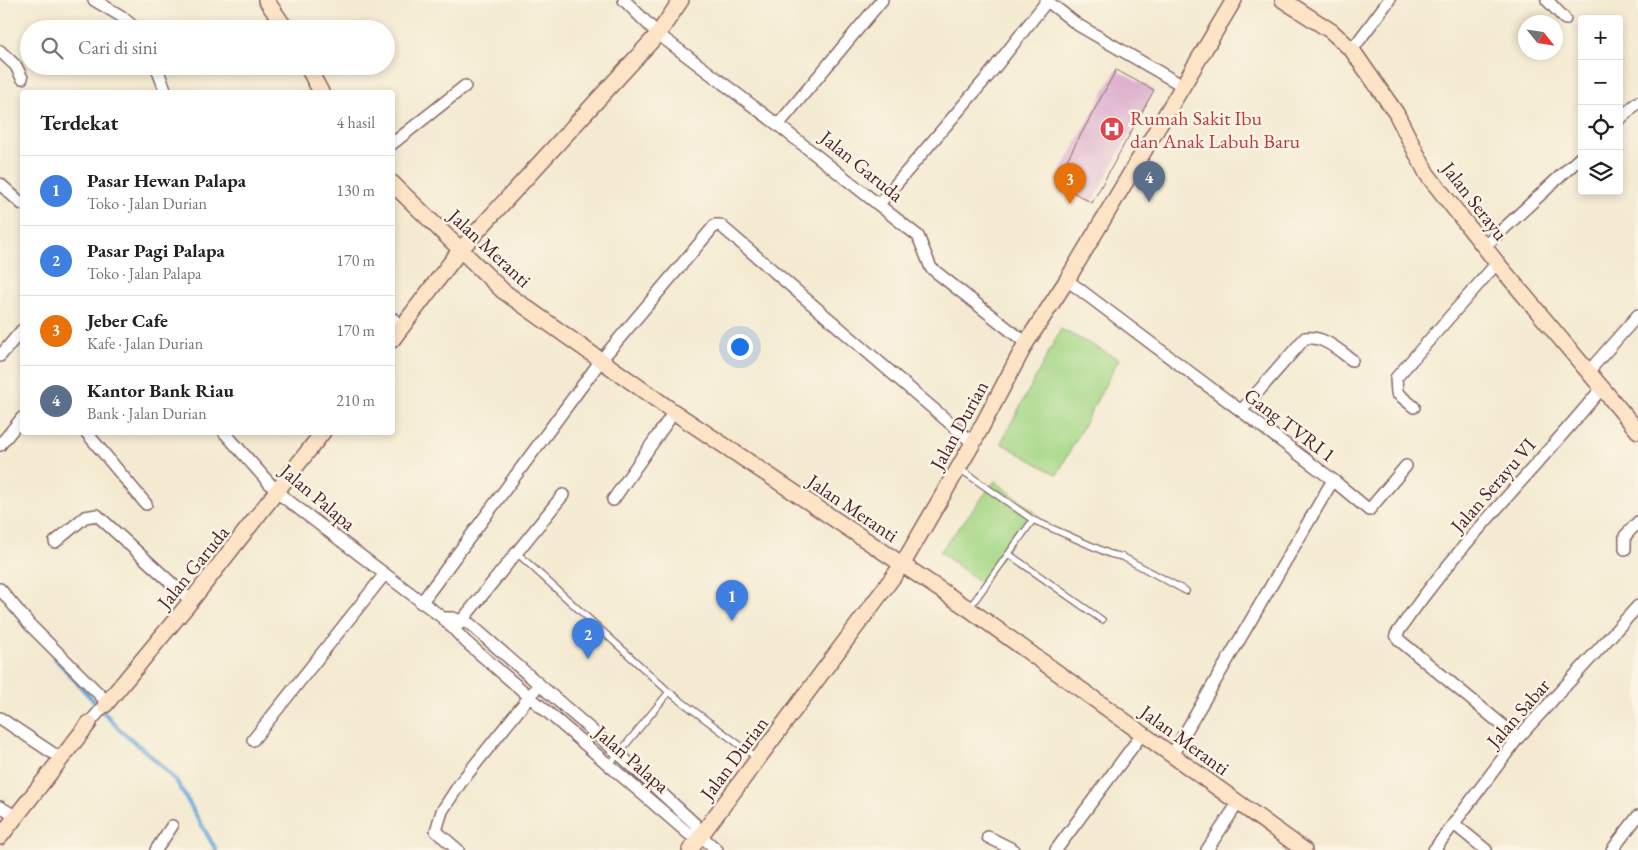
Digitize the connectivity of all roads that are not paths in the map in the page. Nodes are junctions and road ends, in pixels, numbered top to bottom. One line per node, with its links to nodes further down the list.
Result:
1 (94, 0): 12 (street)
2 (266, 0): 13 (street)
3 (624, 0): 14 (street, Jalan Garuda)
4 (681, 0): 14 (street)
5 (882, 0): 28 (street)
6 (1047, 0): 23 (street); 34 (street)
7 (1234, 0): 23 (street, Jalan Durian)
8 (1283, 0): 15 (street, Jalan Serayu)
9 (1389, 0): 15 (street)
10 (1547, 0): 11 (street)
11 (1565, 19)
12 (126, 20)
13 (280, 20)
14 (658, 34): 28 (street, Jalan Garuda); 36 (street)
15 (1352, 50): 35 (street, Jalan Serayu)
16 (0, 51): 17 (street)
17 (20, 74)
18 (20, 75): 21 (street)
19 (159, 75): 24 (street)
20 (312, 75): 25 (street)
21 (22, 78)
22 (465, 86): 29 (street)
23 (1183, 86): 38 (street, Jalan Durian)
24 (165, 90)
25 (320, 90)
26 (1638, 102): 27 (street)
27 (1623, 116)
28 (778, 124): 34 (street, Jalan Garuda)
29 (395, 142)
30 (1578, 160): 35 (street)
31 (0, 184): 33 (street)
32 (395, 187): 36 (street, Jalan Meranti)
33 (20, 202)
34 (879, 204): 42 (street, Jalan Garuda)
35 (1485, 246): 37 (street, Jalan Serayu)
36 (461, 249): 40 (street); 44 (street, Jalan Meranti)
37 (1497, 263): 46 (street, Jalan Serayu); 48 (street)
38 (1067, 280): 42 (street, Jalan Durian); 49 (street, Gang TVRI 1)
39 (1638, 315): 46 (street)
40 (397, 322)
41 (20, 332): 43 (street)
42 (1026, 342): 56 (street, Jalan Durian)
43 (0, 356)
44 (602, 359): 50 (street, Jalan Meranti); 56 (street); 76 (street)
45 (1352, 360): 49 (street)
46 (1588, 372): 47 (street, Jalan Serayu)
47 (1601, 388): 52 (street, Jalan Serayu); 90 (street, Jalan Serayu VI)
48 (1414, 407)
49 (1241, 411): 60 (street, Gang TVRI 1)
50 (674, 412): 63 (street); 71 (street, Jalan Meranti)
51 (20, 420): 57 (street)
52 (1638, 431)
53 (88, 435): 64 (street)
54 (227, 435): 61 (street, Jalan Palapa)
55 (321, 435): 61 (street, Jalan Garuda)
56 (973, 443): 59 (street, Jalan Durian)
57 (0, 445)
58 (1406, 466): 60 (street)
59 (958, 468): 65 (lane); 71 (street, Jalan Durian)
60 (1333, 480): 93 (street, Gang TVRI 1)
61 (278, 493): 72 (street, Jalan Palapa); 75 (street, Jalan Garuda)
62 (563, 496): 69 (street)
63 (613, 500)
64 (146, 504)
65 (1033, 520): 70 (lane); 74 (lane)
66 (1638, 522): 68 (street)
67 (55, 542): 75 (street)
68 (1625, 549)
69 (517, 553): 80 (street); 84 (lane)
70 (1010, 555): 78 (lane); 81 (lane)
71 (902, 565): 78 (street, Jalan Meranti); 95 (street, Jalan Durian)
72 (384, 575): 76 (street, Jalan Palapa); 91 (street)
73 (0, 590): 86 (street)
74 (1186, 591)
75 (191, 601): 86 (street, Jalan Garuda)
76 (421, 603): 79 (street, Jalan Palapa)
77 (1638, 606): 90 (street, Jalan Sabar)
78 (969, 609): 89 (street, Jalan Meranti)
79 (443, 618): 80 (street, Jalan Palapa); 82 (street, Jalan Palapa)
80 (462, 620): 82 (street); 83 (street, Jalan Palapa)
81 (1102, 620)
82 (453, 630): 85 (street, Jalan Palapa)
83 (540, 685): 85 (street); 92 (street, Jalan Palapa)
84 (669, 692): 92 (lane); 95 (lane)
85 (530, 695): 96 (street, Jalan Palapa); 107 (street)
86 (106, 704): 88 (street, Jalan Garuda)
87 (0, 718): 94 (street)
88 (90, 723): 94 (street)
89 (1142, 734): 93 (street, Jalan Meranti); 111 (street)
90 (1518, 738): 101 (street, Jalan Sabar)
91 (253, 740)
92 (619, 754): 96 (lane); 103 (street, Jalan Palapa)
93 (1172, 755): 97 (street, Jalan Meranti)
94 (60, 758): 99 (street)
95 (759, 759): 103 (street, Jalan Durian)
96 (610, 764): 103 (street, Jalan Palapa)
97 (1238, 803): 112 (street); 113 (street, Jalan Meranti)
98 (0, 807): 99 (street)
99 (15, 816): 104 (street)
100 (1638, 816): 116 (street)
101 (1454, 824): 114 (street, Jalan Sabar); 115 (street)
102 (172, 826): 106 (street)
103 (701, 836): 108 (street, Jalan Durian); 109 (street)
104 (0, 837)
105 (988, 837): 110 (street)
106 (156, 850)
107 (458, 850)
108 (690, 850)
109 (717, 850)
110 (1014, 850)
111 (1056, 850)
112 (1207, 850)
113 (1304, 850)
114 (1434, 850)
115 (1486, 850)
116 (1612, 850)

